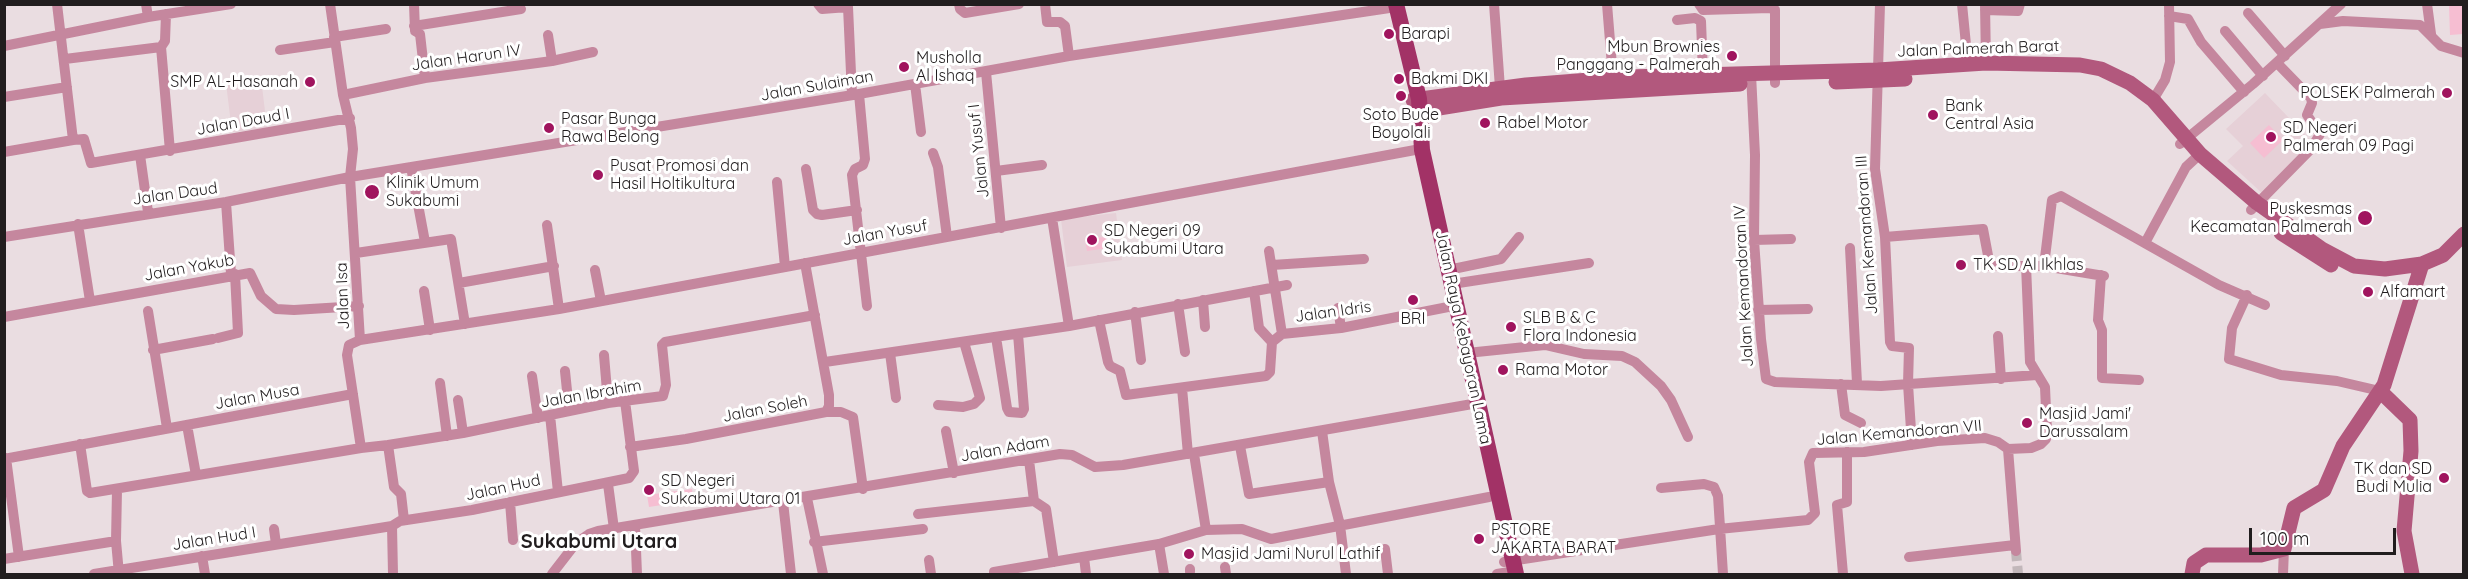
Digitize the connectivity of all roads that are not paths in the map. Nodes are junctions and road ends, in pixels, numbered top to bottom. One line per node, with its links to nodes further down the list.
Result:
1 (57, 4): 31 (street)
2 (146, 4): 25 (street)
3 (330, 4): 34 (street, Jalan Isa)
4 (414, 4): 28 (street)
5 (818, 4): 18 (street)
6 (959, 4): 7 (street)
7 (1019, 4)
8 (1045, 4): 40 (street)
9 (1494, 4): 56 (street)
10 (1606, 4): 51 (street)
11 (1880, 4): 48 (street, Jalan Kemandoran III)
12 (1962, 4): 45 (street)
13 (2020, 4): 20 (street)
14 (2341, 4): 27 (street)
15 (2427, 4): 33 (street)
16 (226, 5): 23 (street)
17 (1699, 5): 52 (street)
18 (852, 6): 59 (street)
19 (1396, 6): 40 (street, Jalan Sulaiman); 62 (main road)
20 (1985, 7): 44 (street)
21 (521, 9): 28 (street)
22 (2169, 10): 57 (street); 61 (street)
23 (166, 14): 25 (street); 36 (street)
24 (2248, 14): 41 (street)
25 (148, 17): 31 (street)
26 (1677, 20): 47 (street)
27 (2320, 24): 33 (street); 41 (street)
28 (414, 26): 50 (street)
29 (386, 29): 34 (street)
30 (2224, 31): 49 (street)
31 (61, 34): 35 (street); 42 (street)
32 (548, 35): 43 (street)
33 (2432, 37): 39 (street)
34 (334, 40): 37 (street); 58 (street, Jalan Isa)
35 (4, 46)
36 (161, 47): 42 (street); 67 (street)
37 (280, 50)
38 (593, 52): 43 (street, Jalan Harun IV)
39 (2463, 53)
40 (1069, 56): 46 (street, Jalan Sulaiman)
41 (2281, 59): 49 (street); 80 (street)
42 (65, 60): 55 (street)
43 (552, 61): 50 (street, Jalan Harun IV)
44 (1986, 63): 45 (main road, Jalan Palmerah Barat); 61 (main road, Jalan Palmerah Barat)
45 (1968, 64): 48 (main road, Jalan Palmerah Barat)
46 (986, 72): 54 (street, Jalan Sulaiman); 76 (street, Jalan Yusuf I)
47 (1703, 74): 51 (main road, Jalan Palmerah Barat); 53 (main road, Jalan Palmerah Barat)
48 (1878, 76): 52 (main road, Jalan Palmerah Barat); 66 (main road, Jalan Palmerah Barat); 91 (street, Jalan Kemandoran III)
49 (2263, 76): 57 (street)
50 (424, 78): 58 (street, Jalan Harun IV)
51 (1613, 78): 56 (main road, Jalan Palmerah Barat)
52 (1775, 78): 53 (main road, Jalan Palmerah Barat)
53 (1752, 79): 62 (main road, Jalan Palmerah Barat); 93 (street, Jalan Kemandoran IV)
54 (915, 84): 59 (street, Jalan Sulaiman); 64 (street)
55 (67, 87): 60 (street); 65 (street)
56 (1500, 88): 62 (main road, Jalan Palmerah Barat)
57 (2244, 92): 66 (street)
58 (343, 95): 63 (street, Jalan Isa)
59 (855, 95): 74 (street, Jalan Sulaiman); 81 (street)
60 (4, 97)
61 (2153, 100): 66 (main road, Jalan Palmerah Barat)
62 (1416, 101): 68 (main road, Jalan Raya Kebayoran Lama); 112 (main road, Jalan Raya Kebayoran Lama)
63 (350, 118): 67 (street, Jalan Daud I); 77 (street, Jalan Isa)
64 (921, 132)
65 (73, 140): 69 (street); 71 (street, Jalan Daud I)
66 (2184, 142): 72 (main road, Jalan Palmerah Barat)
67 (170, 150): 71 (street, Jalan Daud I)
68 (1415, 150): 83 (street, Jalan Yusuf); 125 (main road, Jalan Raya Kebayoran Lama)
69 (4, 152)
70 (933, 153): 89 (street)
71 (140, 155): 82 (street)
72 (2196, 156): 80 (main road, Jalan Palmerah Barat); 95 (street)
73 (1042, 165): 76 (street)
74 (411, 167): 77 (street, Jalan Sulaiman); 94 (street)
75 (806, 169): 81 (street)
76 (996, 171): 86 (street, Jalan Yusuf I)
77 (350, 177): 79 (street, Jalan Daud); 100 (street, Jalan Isa)
78 (777, 182): 108 (street)
79 (226, 202): 82 (street, Jalan Daud); 111 (street)
80 (2254, 206): 110 (main road, Jalan Palmerah Barat)
81 (856, 210): 99 (street)
82 (148, 212): 84 (street, Jalan Daud)
83 (1052, 218): 86 (street, Jalan Yusuf); 136 (street)
84 (78, 224): 88 (street, Jalan Daud); 119 (street)
85 (547, 225): 106 (street)
86 (1001, 228): 89 (street, Jalan Yusuf)
87 (2463, 234): 110 (main road, Jalan Palmerah Barat)
88 (4, 237)
89 (947, 237): 99 (street, Jalan Yusuf)
90 (1519, 237): 112 (street)
91 (1885, 237): 105 (street); 162 (street, Jalan Kemandoran III)
92 (1791, 239): 93 (street)
93 (1754, 240): 129 (street, Jalan Kemandoran IV)
94 (425, 242): 100 (street); 113 (street)
95 (2145, 243): 107 (street); 117 (street)
96 (2463, 247): 110 (main road, Jalan Palmerah Barat)
97 (1850, 248): 160 (street)
98 (1269, 251): 104 (street)
99 (862, 252): 102 (street, Jalan Yusuf); 124 (street)
100 (356, 253): 123 (street, Jalan Isa)
101 (1364, 259): 104 (street)
102 (805, 263): 108 (street, Jalan Yusuf); 132 (street, Jalan Soleh)
103 (1589, 263): 112 (street)
104 (1272, 265): 114 (street)
105 (2026, 265): 107 (street); 155 (street)
106 (554, 266): 113 (street); 127 (street)
107 (2044, 266): 158 (street)
108 (785, 267): 120 (street, Jalan Yusuf)
109 (595, 270): 120 (street)
110 (2421, 270): 165 (main road)
111 (233, 274): 119 (street, Jalan Yakub); 123 (street, Jalan Yakub); 147 (street)
112 (1450, 277): 150 (main road, Jalan Raya Kebayoran Lama)
113 (459, 284): 135 (street)
114 (1281, 286): 116 (street); 141 (street)
115 (424, 291): 139 (street)
116 (1254, 291): 118 (street); 146 (street)
117 (2247, 295): 122 (street); 165 (street)
118 (1203, 300): 121 (street); 137 (street)
119 (90, 301): 133 (street, Jalan Yakub)
120 (601, 301): 127 (street, Jalan Yusuf)
121 (1178, 304): 131 (street); 148 (street)
122 (2265, 305)
123 (359, 306): 144 (street, Jalan Isa)
124 (867, 306)
125 (1448, 307): 138 (street, Jalan Idris); 172 (main road, Jalan Raya Kebayoran Lama)
126 (1338, 308): 138 (street)
127 (559, 309): 135 (street, Jalan Yusuf)
128 (1808, 309): 129 (street)
129 (1758, 310): 161 (street, Jalan Kemandoran IV)
130 (148, 311): 147 (street)
131 (1135, 312): 134 (street); 152 (street)
132 (815, 315): 153 (street, Jalan Soleh); 170 (street, Jalan Ibrahim)
133 (4, 317)
134 (1099, 320): 136 (street); 163 (street)
135 (465, 324): 139 (street, Jalan Yusuf)
136 (1073, 325): 140 (street)
137 (1205, 327)
138 (1341, 328): 141 (street, Jalan Idris)
139 (430, 330): 144 (street, Jalan Yusuf)
140 (1018, 334): 143 (street); 164 (street)
141 (1282, 334): 146 (street, Jalan Idris)
142 (1998, 336): 157 (street)
143 (996, 337): 145 (street); 166 (street)
144 (360, 340): 167 (street, Jalan Isa)
145 (964, 342): 149 (street); 173 (street)
146 (1272, 342): 163 (street)
147 (153, 350): 180 (street)
148 (1185, 352)
149 (890, 353): 153 (street); 168 (street)
150 (1467, 353): 172 (main road, Jalan Raya Kebayoran Lama); 185 (street)
151 (604, 355): 171 (street)
152 (1141, 360)
153 (825, 362): 175 (street, Jalan Soleh)
154 (565, 371): 174 (street)
155 (2037, 375): 157 (street, Jalan Kemandoran IV); 192 (street)
156 (532, 376): 177 (street)
157 (2001, 379): 162 (street, Jalan Kemandoran IV)
158 (2139, 380)
159 (440, 383): 184 (street)
160 (1857, 383): 161 (street, Jalan Kemandoran IV); 162 (street, Jalan Kemandoran IV)
161 (1841, 384): 178 (street)
162 (1908, 384): 188 (street)
163 (1182, 388): 194 (street)
164 (1023, 390): 166 (street); 166 (street)
165 (2380, 391): 226 (main road); 253 (main road)
166 (1005, 392)
167 (353, 394): 179 (street, Jalan Musa); 191 (street, Jalan Isa)
168 (896, 398)
169 (458, 400): 183 (street)
170 (625, 401): 171 (street, Jalan Ibrahim); 190 (street)
171 (608, 403): 174 (street, Jalan Ibrahim)
172 (1473, 404): 182 (street, Jalan Adam); 205 (main road, Jalan Raya Kebayoran Lama); 234 (main road, Jalan Raya Kebayoran Lama)
173 (938, 405)
174 (569, 410): 176 (street, Jalan Ibrahim)
175 (826, 412): 190 (street, Jalan Soleh); 202 (street)
176 (550, 415): 177 (street, Jalan Ibrahim); 204 (street)
177 (538, 418): 183 (street, Jalan Ibrahim)
178 (1861, 423)
179 (188, 425): 180 (street, Jalan Musa); 198 (street)
180 (167, 428): 186 (street, Jalan Musa)
181 (946, 431): 197 (street)
182 (1322, 431): 189 (street, Jalan Adam); 199 (street)
183 (463, 433): 184 (street, Jalan Ibrahim)
184 (447, 436): 187 (street, Jalan Ibrahim)
185 (1688, 437)
186 (80, 444): 195 (street, Jalan Musa); 203 (street)
187 (388, 445): 191 (street); 211 (street)
188 (1912, 445): 192 (street, Jalan Kemandoran VII); 193 (street, Jalan Kemandoran VII)
189 (1240, 446): 194 (street, Jalan Adam); 199 (street)
190 (630, 447): 200 (street, Jalan Hud)
191 (361, 448): 198 (street)
192 (2008, 449): 230 (street)
193 (1846, 452): 219 (street, Jalan Kemandoran VII); 250 (street)
194 (1191, 454): 196 (street, Jalan Adam); 218 (street)
195 (5, 459): 228 (street)
196 (1029, 460): 197 (street, Jalan Adam); 207 (street)
197 (954, 473): 202 (street, Jalan Adam)
198 (196, 475): 203 (street)
199 (1329, 482): 213 (street)
200 (608, 484): 204 (street, Jalan Hud); 216 (street)
201 (1661, 488): 219 (street)
202 (863, 489): 206 (street, Jalan Adam)
203 (117, 490): 221 (street)
204 (558, 492): 208 (street, Jalan Hud)
205 (1489, 497): 213 (street); 234 (main road, Jalan Raya Kebayoran Lama)
206 (807, 498): 209 (street, Jalan Adam); 222 (street)
207 (1034, 501): 210 (street); 233 (street)
208 (510, 502): 211 (street, Jalan Hud); 220 (street)
209 (783, 502): 212 (street, Jalan Adam); 241 (street)
210 (918, 514)
211 (404, 520): 214 (street)
212 (635, 525): 216 (street, Jalan Adam); 240 (street)
213 (1340, 525): 218 (street); 247 (street)
214 (393, 526): 223 (street, Jalan Hud I); 238 (street)
215 (273, 529): 223 (street)
216 (614, 529): 239 (street, Jalan Adam)
217 (923, 529): 222 (street)
218 (1206, 530): 224 (street)
219 (1719, 530): 234 (street, Jalan Kemandoran VII); 249 (street)
220 (513, 540)
221 (116, 541): 228 (street); 235 (street)
222 (814, 542): 242 (street)
223 (276, 544): 227 (street, Jalan Hud I)
224 (1159, 544): 229 (street); 246 (street)
225 (1385, 549): 248 (street)
226 (2284, 549): 251 (main road); 252 (street)
227 (202, 556): 235 (street, Jalan Hud I); 237 (street)
228 (19, 557): 231 (street)
229 (1084, 557): 233 (street); 245 (street)
230 (1909, 557)
231 (4, 559)
232 (929, 561): 243 (street)
233 (1054, 562): 244 (street)
234 (1509, 570)
235 (118, 572): 236 (street, Jalan Hud I)
236 (94, 574)
237 (205, 574)
238 (393, 574)
239 (552, 574)
240 (637, 574)
241 (791, 574)
242 (823, 574)
243 (931, 574)
244 (991, 574)
245 (1086, 574)
246 (1164, 574)
247 (1346, 574)
248 (1388, 574)
249 (1723, 574)
250 (1843, 574)
251 (2192, 574)
252 (2283, 574)
253 (2412, 574)

